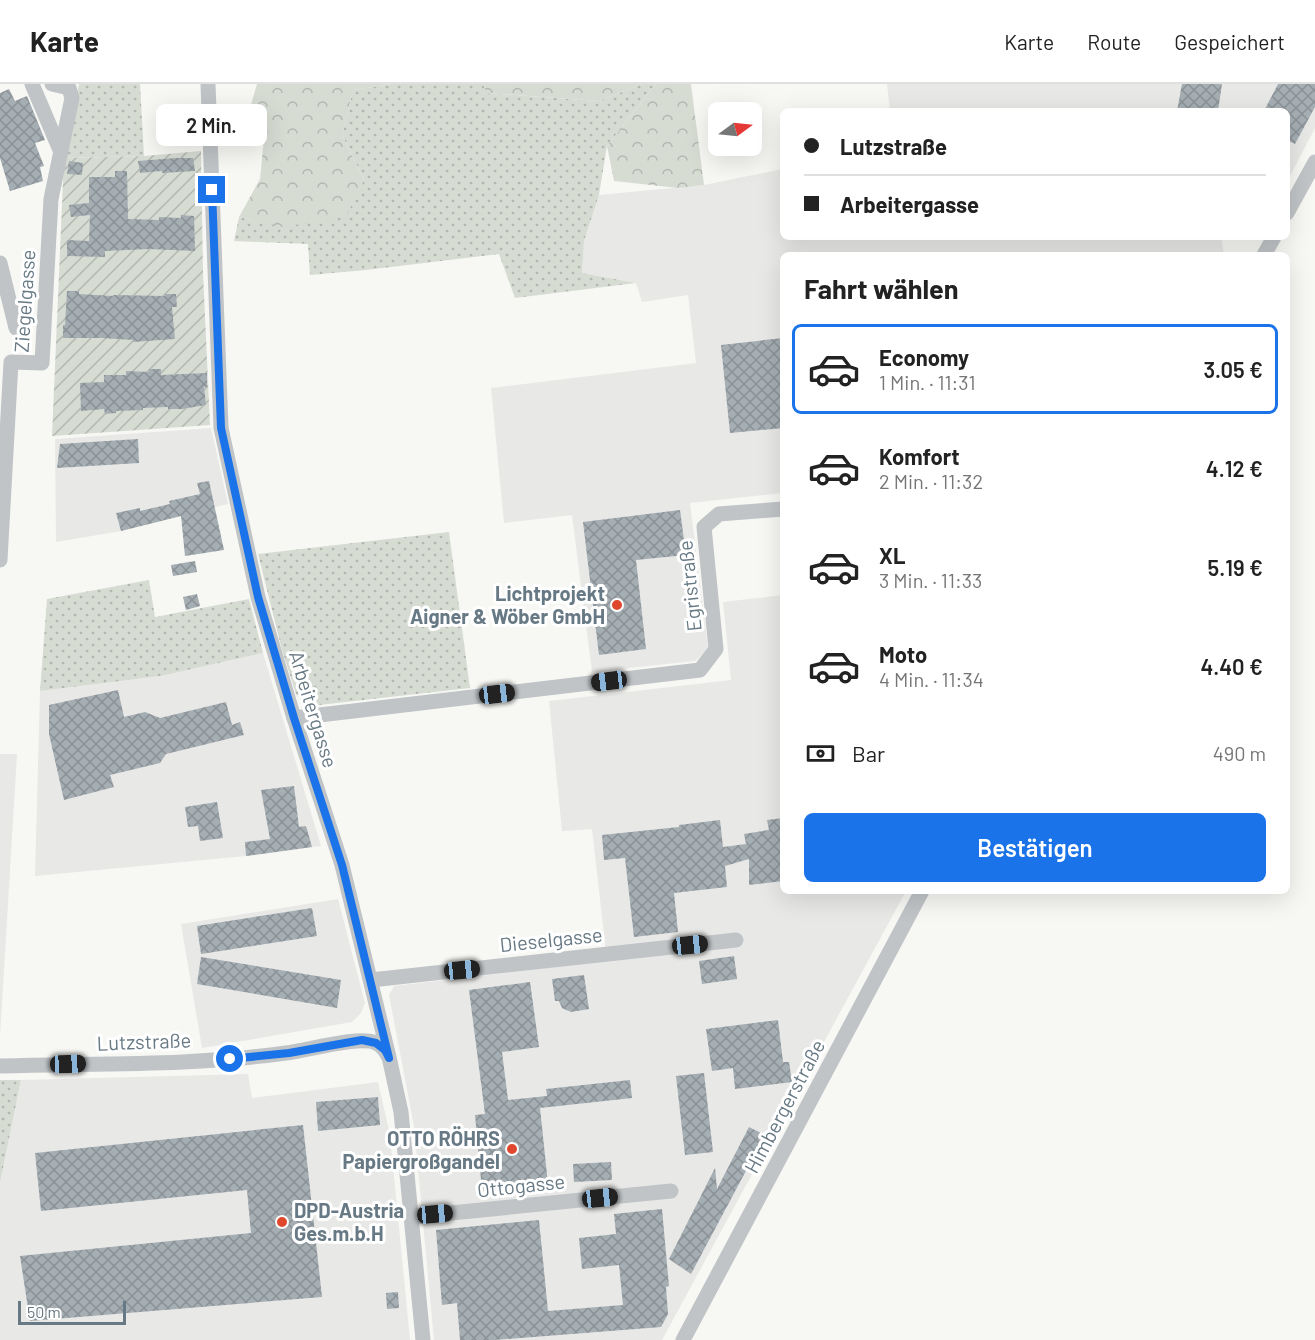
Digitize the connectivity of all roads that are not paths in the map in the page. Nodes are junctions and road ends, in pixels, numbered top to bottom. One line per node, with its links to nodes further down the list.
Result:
1 (32, 84): 4 (street)
2 (52, 84): 4 (street, Ziegelgasse)
3 (208, 84): 11 (street, Arbeitergasse)
4 (60, 150): 10 (street, Ziegelgasse)
5 (1315, 162): 6 (street)
6 (1290, 208)
7 (0, 263): 8 (street)
8 (16, 328)
9 (780, 509): 11 (street, Egristraße)
10 (0, 560)
11 (294, 718): 14 (street, Arbeitergasse)
12 (920, 894): 20 (street, Himbergerstraße)
13 (736, 940): 14 (street, Dieselgasse)
14 (371, 980): 15 (street, Arbeitergasse)
15 (389, 1058): 16 (street, Lutzstraße); 18 (street, Arbeitergasse)
16 (0, 1066)
17 (671, 1191): 18 (street, Ottogasse)
18 (411, 1217): 19 (street, Arbeitergasse)
19 (423, 1340)
20 (683, 1340)

